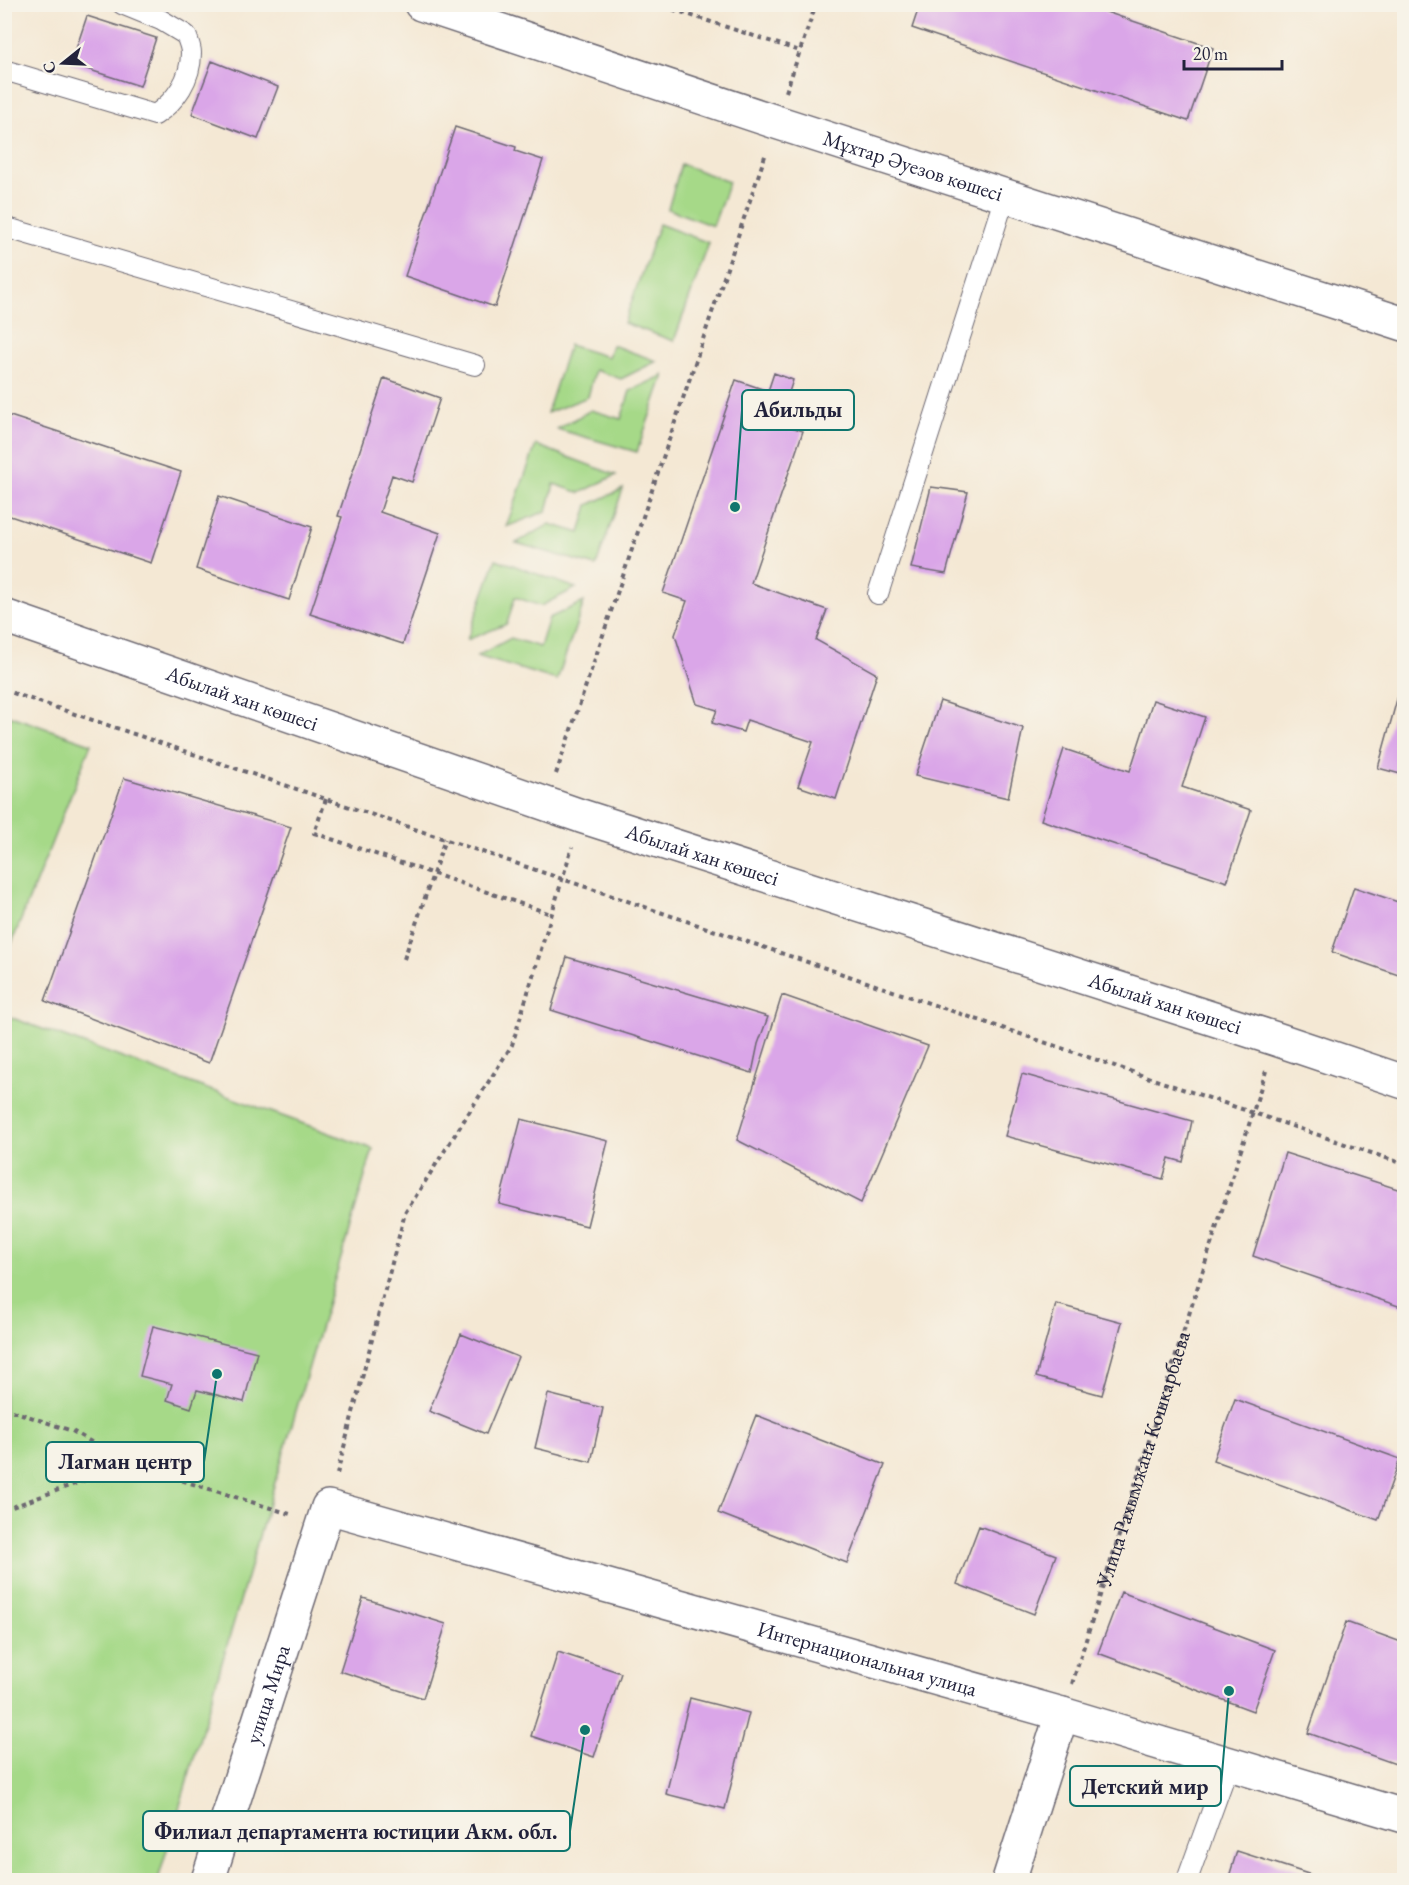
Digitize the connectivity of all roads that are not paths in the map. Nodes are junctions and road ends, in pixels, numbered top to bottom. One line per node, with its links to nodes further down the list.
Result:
1 (122, 4): 3 (lane)
2 (421, 4): 4 (street, Мұхтар Әуезов көшесі)
3 (4, 70)
4 (1005, 196): 6 (street, Мұхтар Әуезов көшесі); 8 (lane)
5 (4, 227): 7 (lane)
6 (1404, 324)
7 (475, 365)
8 (878, 594)
9 (4, 616): 10 (street, Абылай хан көшесі)
10 (1404, 1082)
11 (325, 1516): 12 (street, Интернациональная улица); 15 (street, улица Мира)
12 (1062, 1714): 13 (street, Интернациональная улица); 16 (street)
13 (1229, 1764): 14 (street, Интернациональная улица); 17 (lane)
14 (1404, 1816)
15 (208, 1881)
16 (1009, 1881)
17 (1187, 1881)

